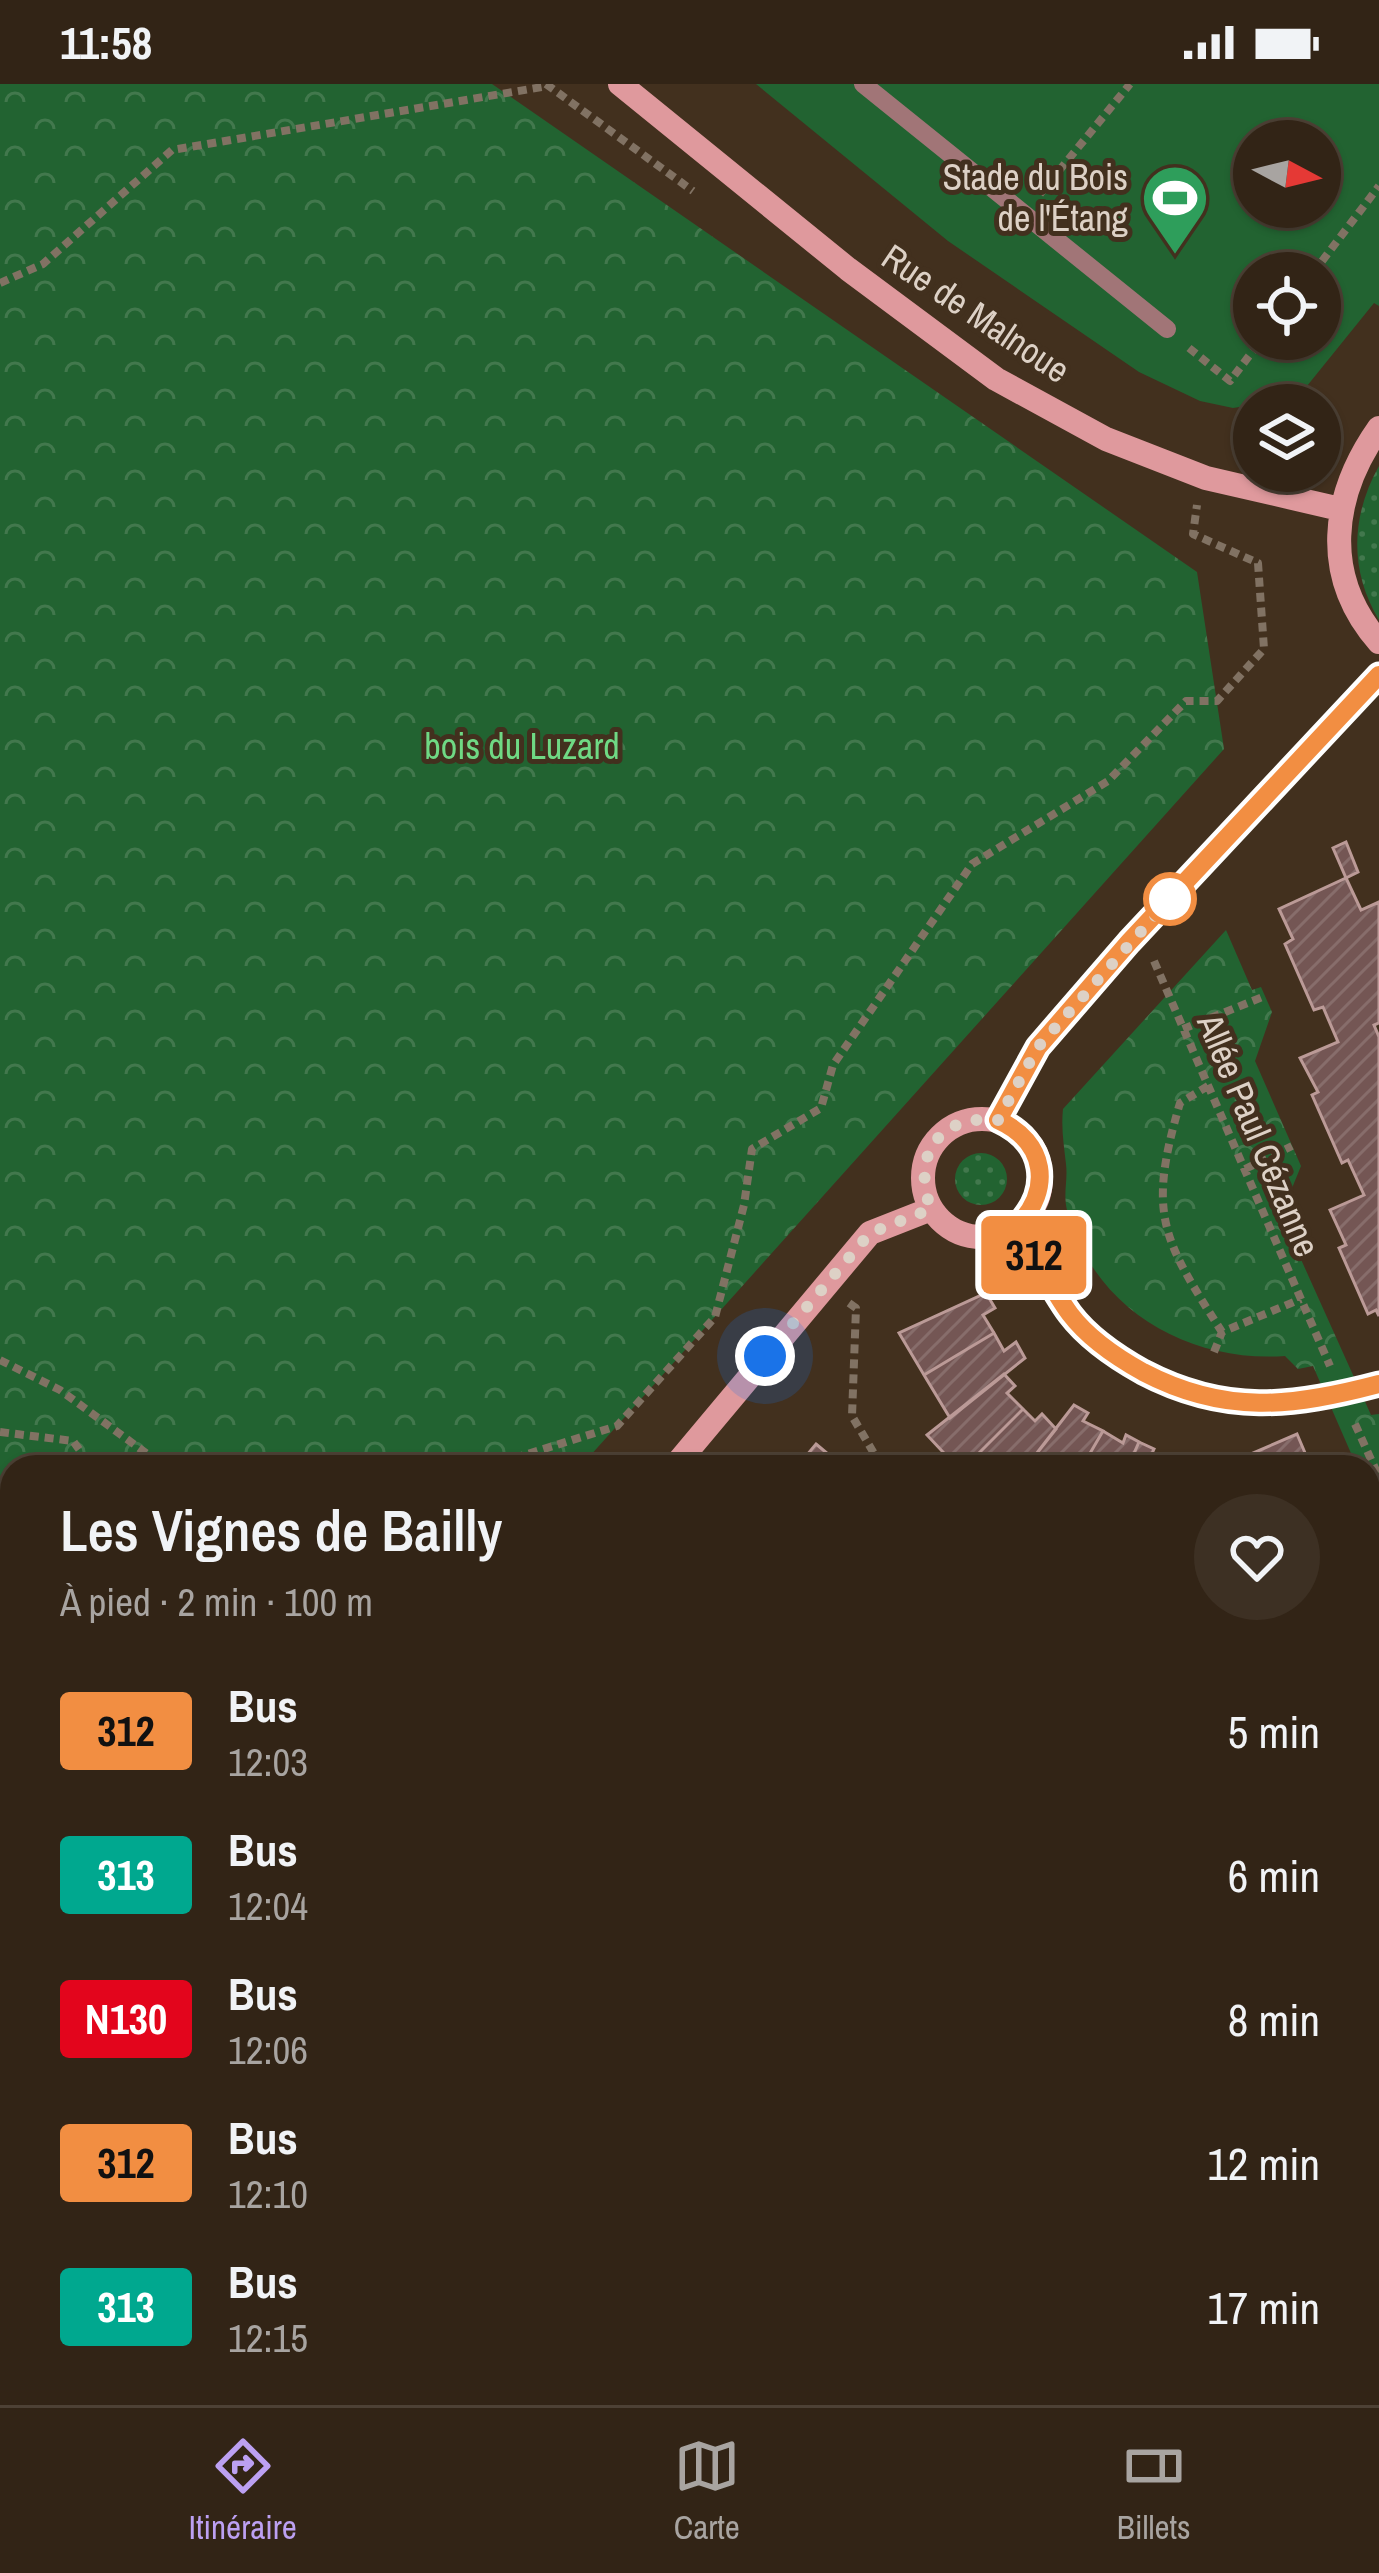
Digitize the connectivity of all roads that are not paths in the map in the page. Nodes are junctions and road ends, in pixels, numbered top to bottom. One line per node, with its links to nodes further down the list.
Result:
1 (620, 84): 5 (street, Rue de Malnoue)
2 (863, 84): 3 (lane)
3 (1167, 329)
4 (1379, 428): 5 (street)
5 (1340, 509): 6 (street)
6 (1379, 642)
7 (1379, 675): 8 (street)
8 (998, 1120): 9 (street); 10 (street)
9 (931, 1209): 10 (street); 12 (street)
10 (1017, 1226): 11 (street)
11 (1379, 1384)
12 (684, 1455)

